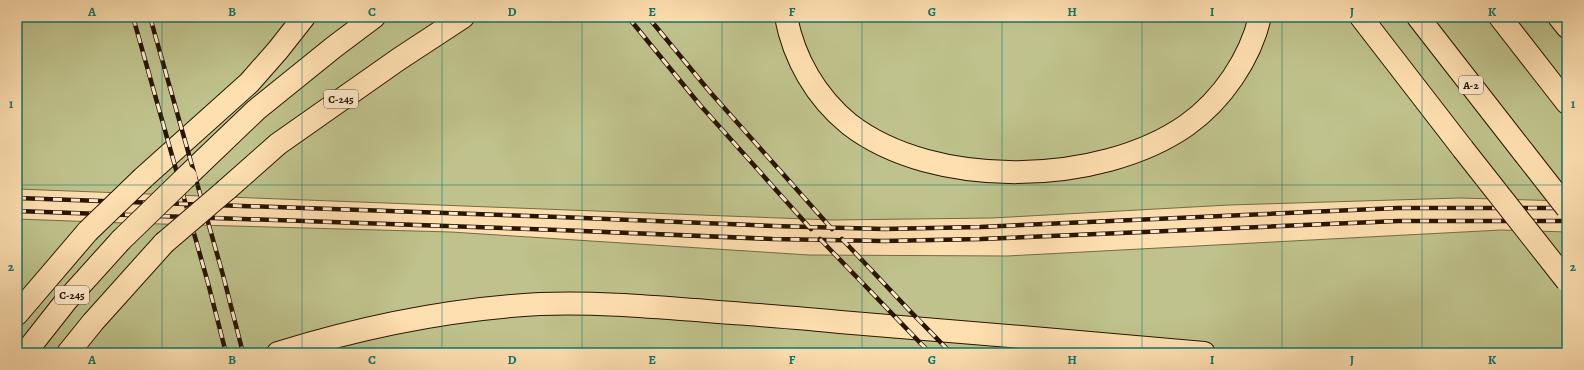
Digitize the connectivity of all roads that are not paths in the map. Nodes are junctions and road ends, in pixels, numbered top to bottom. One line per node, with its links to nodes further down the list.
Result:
1 (304, 17): 14 (highway, bridge)
2 (374, 17): 15 (highway, C-245, bridge)
3 (462, 17): 16 (highway, C-245, bridge)
4 (786, 17): 5 (highway)
5 (1260, 17)
6 (1361, 17): 13 (highway, bridge)
7 (1418, 17): 12 (highway, A-2, bridge)
8 (1500, 17): 11 (highway)
9 (1559, 17): 10 (highway)
10 (1567, 27)
11 (1567, 103)
12 (1567, 208)
13 (1567, 281)
14 (17, 314)
15 (25, 353)
16 (68, 353)
17 (278, 353): 18 (highway)
18 (1204, 353)

